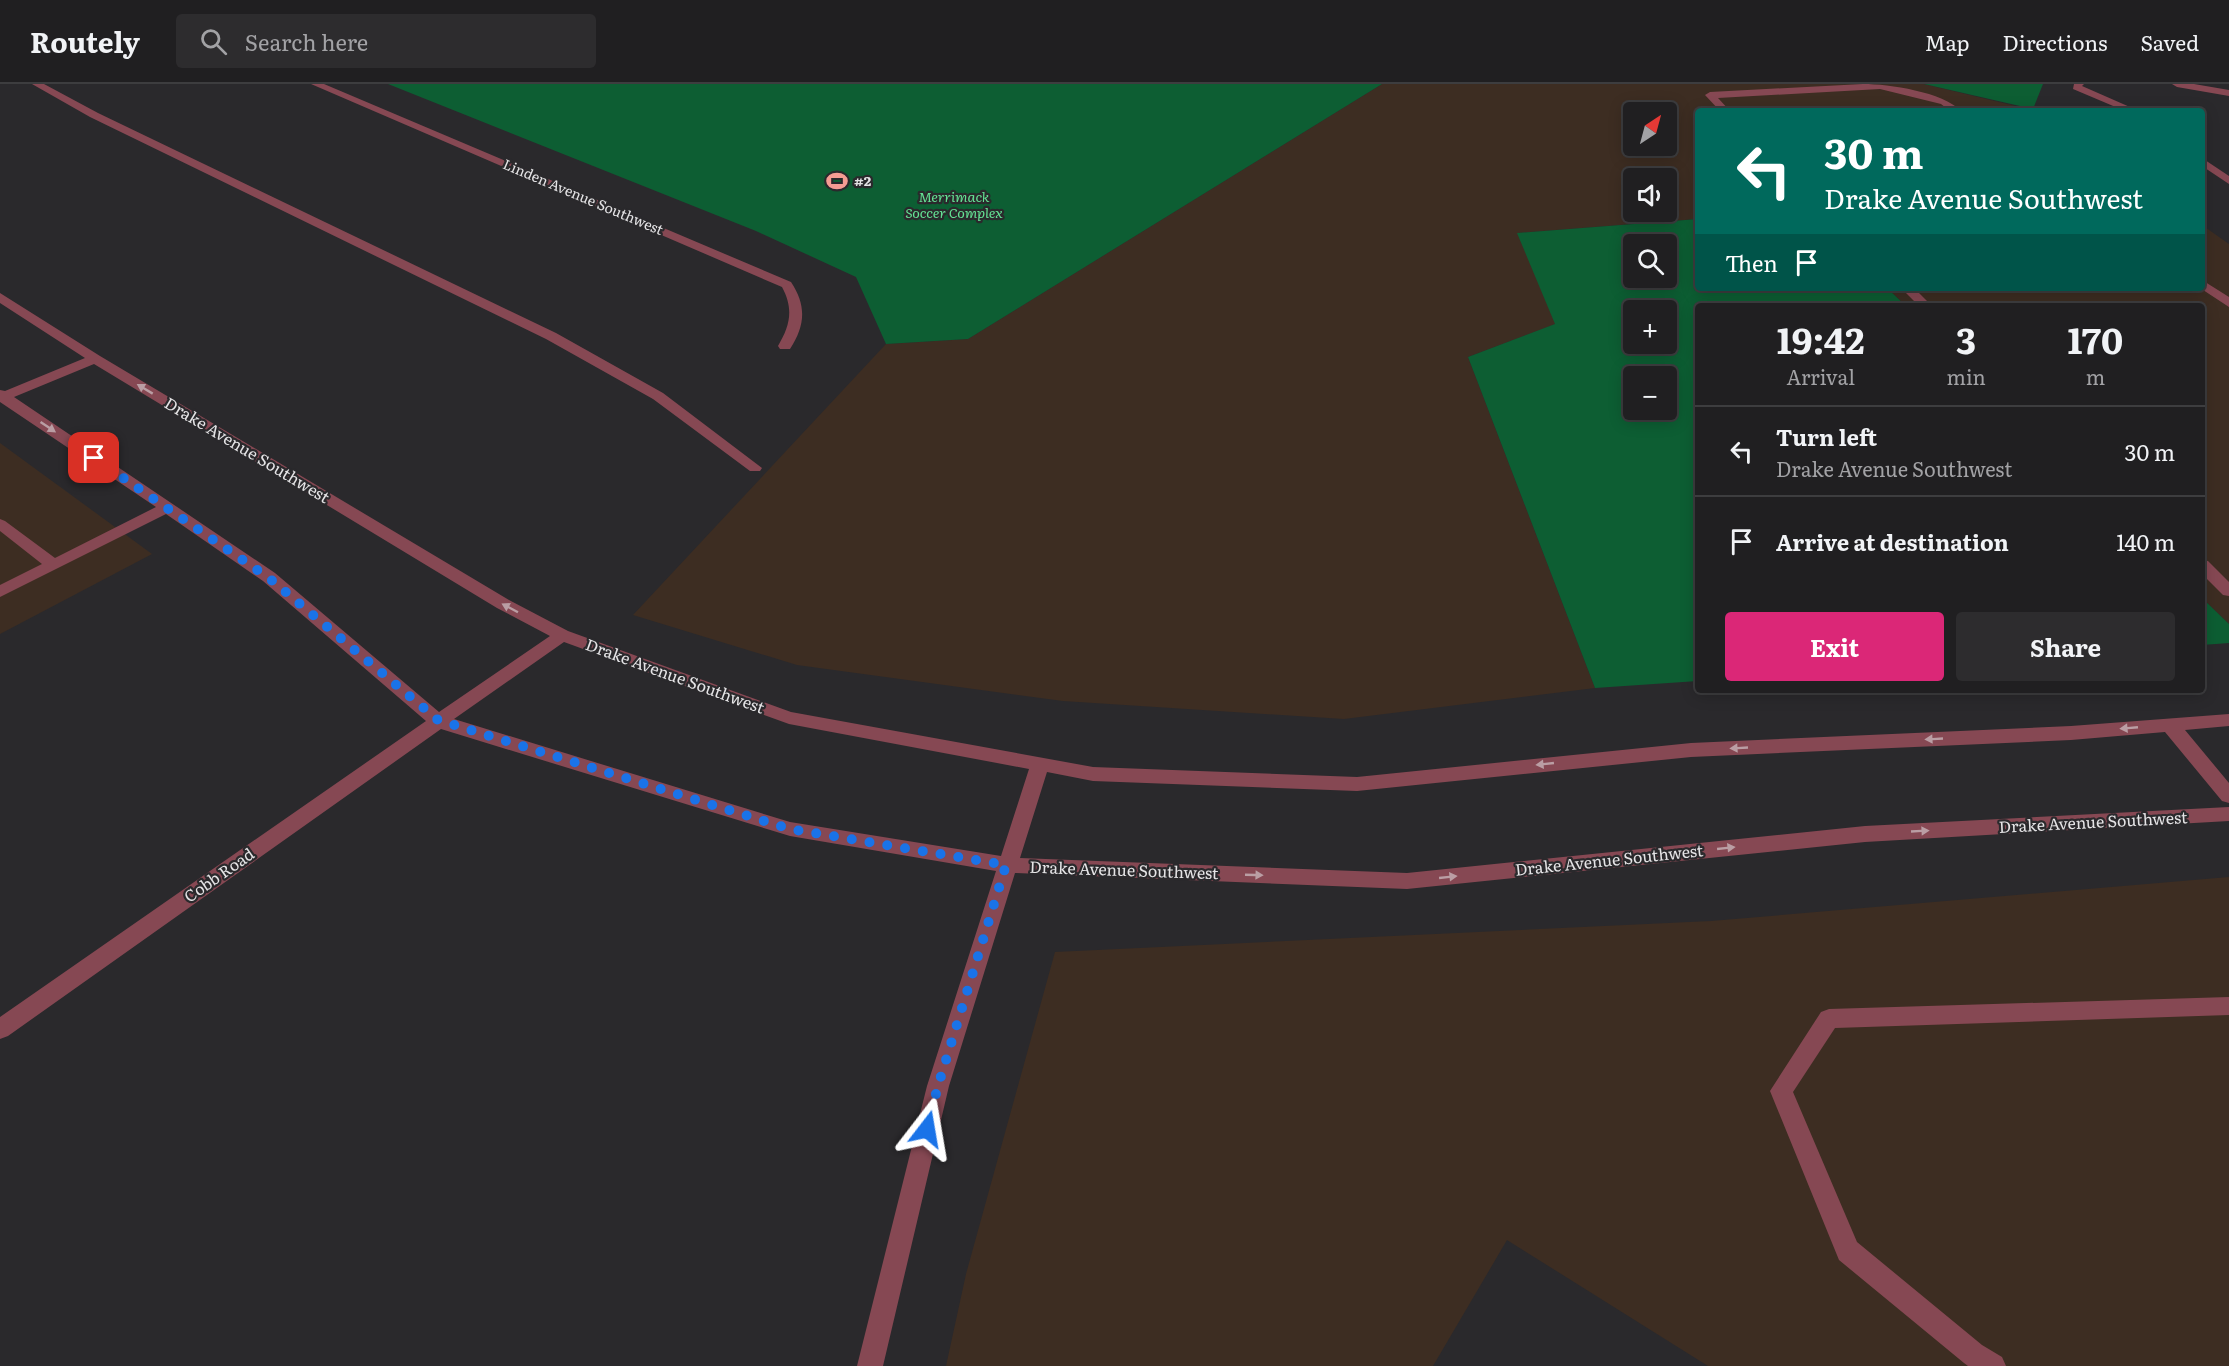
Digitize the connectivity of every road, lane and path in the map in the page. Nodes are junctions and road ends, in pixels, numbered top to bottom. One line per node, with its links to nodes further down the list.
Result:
1 (36, 84): 19 (street)
2 (316, 84): 16 (street, Linden Avenue Southwest)
3 (2079, 84): 8 (street)
4 (2177, 84): 5 (street)
5 (2229, 93)
6 (1722, 108): 7 (street)
7 (1952, 108)
8 (2127, 108)
9 (2205, 163): 10 (street)
10 (2229, 181)
11 (2205, 286): 15 (street)
12 (1910, 291): 14 (street)
13 (0, 297): 17 (street, Drake Avenue Southwest)
14 (1923, 303)
15 (2229, 303)
16 (785, 346)
17 (95, 358): 18 (street); 26 (street, Drake Avenue Southwest, one-way to 17)
18 (1, 396): 20 (street, Drake Avenue Southwest, one-way to 20)
19 (755, 468)
20 (166, 508): 22 (street); 27 (street, Drake Avenue Southwest)
21 (0, 524): 22 (street)
22 (54, 565): 25 (street)
23 (2205, 568): 24 (street)
24 (2229, 591)
25 (0, 592)
26 (562, 635): 27 (street); 30 (street, Drake Avenue Southwest)
27 (438, 720): 33 (street, Drake Avenue Southwest); 35 (street, Cobb Road)
28 (2229, 720): 29 (street, Drake Avenue Southwest)
29 (2170, 725): 30 (street, Drake Avenue Southwest, one-way to 30); 31 (street)
30 (1040, 764): 33 (street)
31 (2229, 796)
32 (2229, 814): 33 (street, Drake Avenue Southwest, one-way to 32)
33 (1006, 865): 36 (street)
34 (2229, 1006): 37 (street)
35 (0, 1029)
36 (870, 1366)
37 (1993, 1366)

